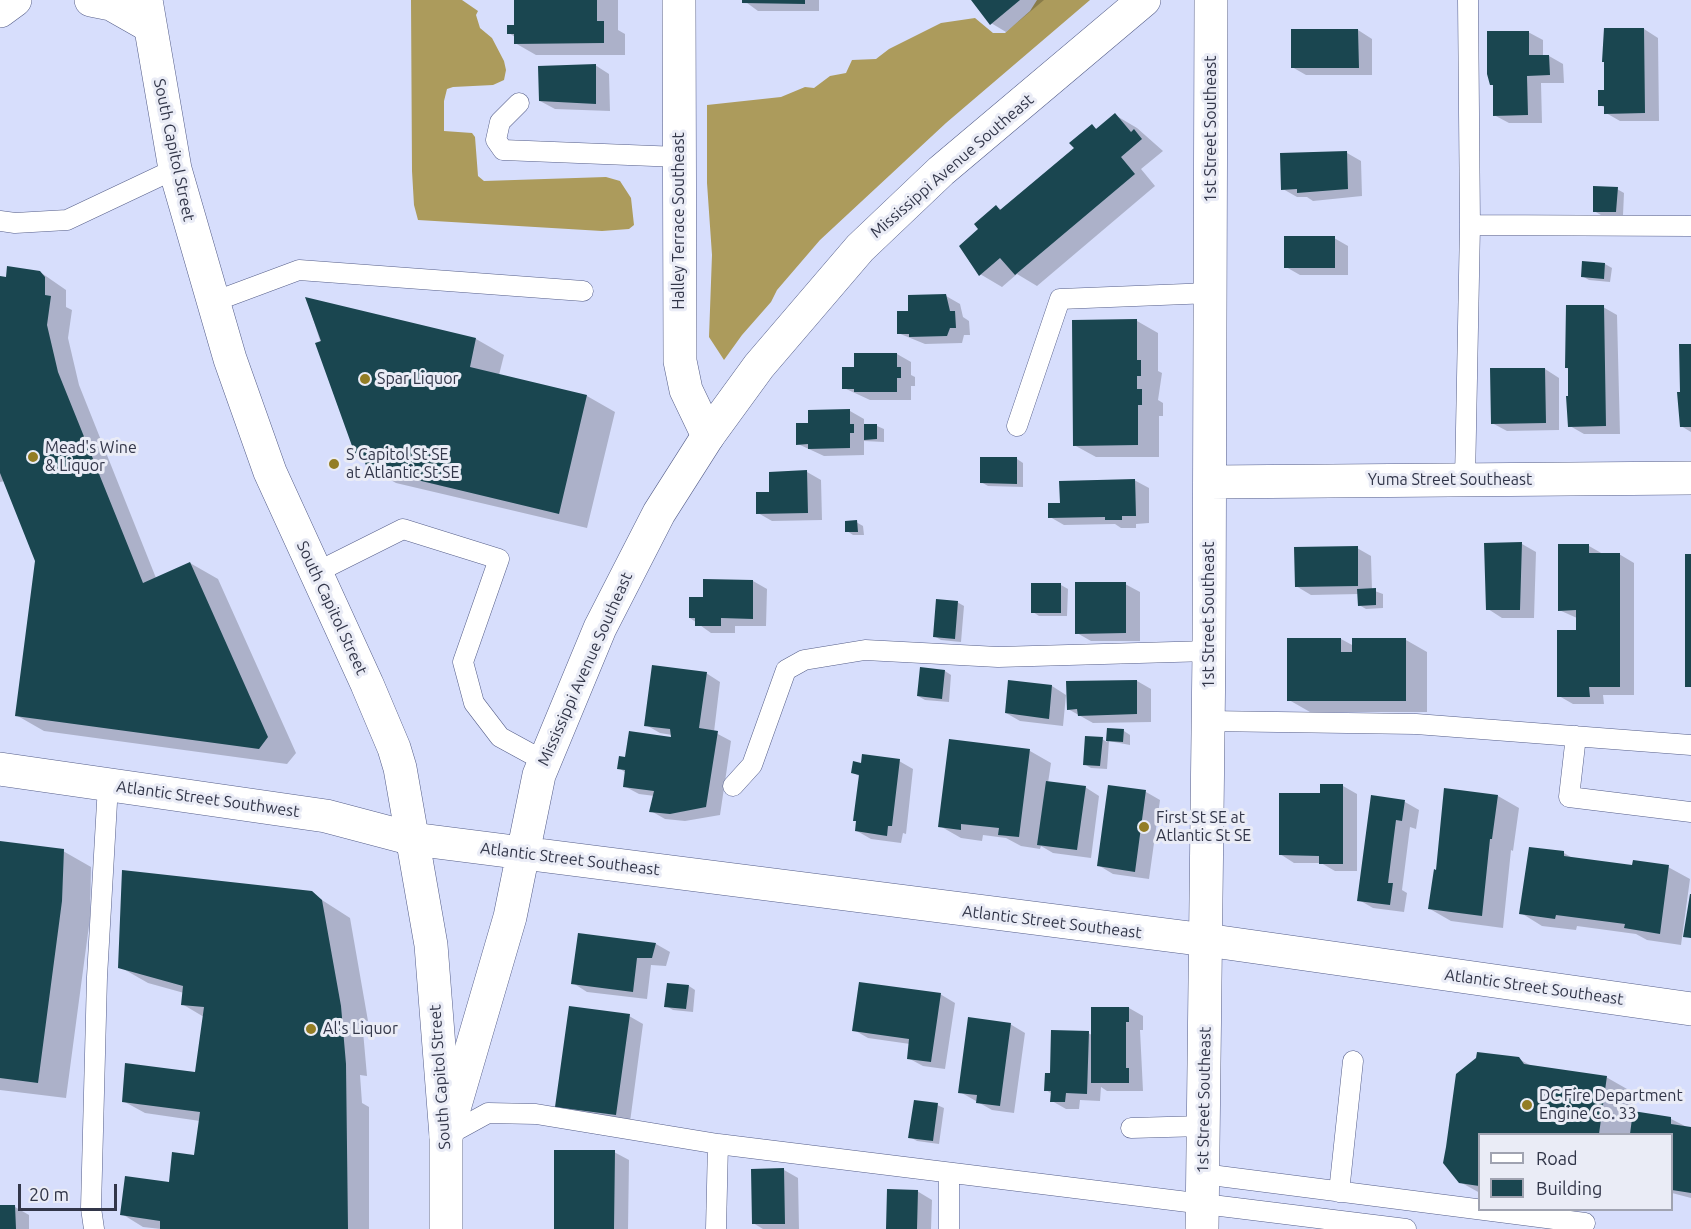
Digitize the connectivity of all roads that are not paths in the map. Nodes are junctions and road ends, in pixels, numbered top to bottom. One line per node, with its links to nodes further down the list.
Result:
1 (15, 0): 7 (street)
2 (91, 0): 8 (street)
3 (679, 0): 10 (street, Halley Terrace Southeast)
4 (1144, 0): 19 (street, Mississippi Avenue Southeast)
5 (1211, 0): 16 (street, 1st Street Southeast)
6 (1468, 0): 13 (lane)
7 (0, 11)
8 (147, 13): 11 (street, South Capitol Street)
9 (519, 103): 10 (lane)
10 (679, 157): 19 (street, Halley Terrace Southeast)
11 (175, 169): 12 (lane); 17 (street, South Capitol Street)
12 (0, 221)
13 (1470, 225): 14 (lane); 21 (lane)
14 (1691, 226)
15 (583, 291): 17 (lane)
16 (1211, 293): 18 (lane); 22 (street, 1st Street Southeast)
17 (213, 302): 23 (street, South Capitol Street)
18 (1017, 426)
19 (708, 436): 28 (street, Mississippi Avenue Southeast)
20 (1691, 478): 21 (street, Yuma Street Southeast)
21 (1465, 480): 22 (street, Yuma Street Southeast)
22 (1209, 482): 24 (street, 1st Street Southeast)
23 (315, 573): 28 (lane); 33 (street, South Capitol Street)
24 (1209, 651): 25 (street, 1st Street Southeast); 31 (lane)
25 (1208, 721): 26 (lane); 35 (street, 1st Street Southeast)
26 (1576, 736): 27 (lane); 32 (lane)
27 (1691, 745)
28 (544, 761): 34 (street, Mississippi Avenue Southeast)
29 (0, 769): 30 (street, Atlantic Street Southwest)
30 (108, 785): 33 (street, Atlantic Street Southwest); 48 (lane)
31 (733, 786)
32 (1691, 812)
33 (413, 839): 34 (street, Atlantic Street Southeast); 40 (street, South Capitol Street)
34 (523, 853): 35 (street, Atlantic Street Southeast); 40 (street, Mississippi Avenue Southeast)
35 (1206, 940): 36 (street, Atlantic Street Southeast); 38 (street, 1st Street Southeast)
36 (1691, 1009)
37 (1353, 1060): 43 (lane)
38 (1203, 1125): 39 (lane); 44 (street, 1st Street Southeast)
39 (1131, 1128)
40 (446, 1136): 41 (lane); 49 (street, South Capitol Street)
41 (718, 1144): 42 (lane); 50 (lane)
42 (949, 1173): 44 (lane); 51 (lane)
43 (1339, 1192): 44 (lane); 45 (lane)
44 (1203, 1203): 52 (lane)
45 (1478, 1210)
46 (1490, 1211): 47 (lane)
47 (1585, 1223)
48 (94, 1229)
49 (446, 1229)
50 (716, 1229)
51 (950, 1229)
52 (1406, 1229)

